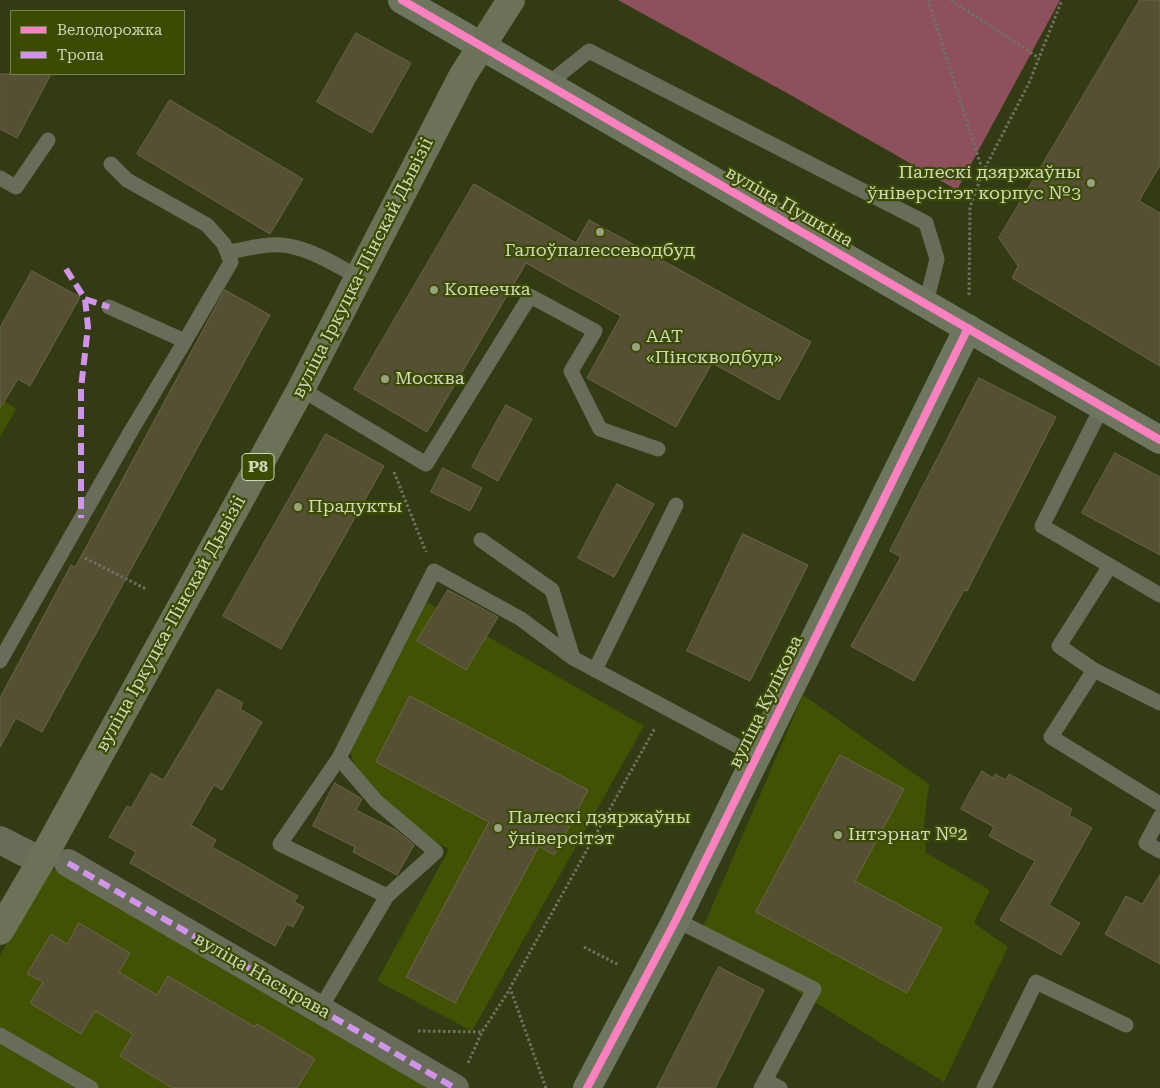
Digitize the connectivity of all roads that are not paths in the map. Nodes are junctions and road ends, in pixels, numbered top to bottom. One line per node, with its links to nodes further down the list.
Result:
1 (402, 0): 3 (street, вуліца Пушкіна)
2 (511, 0): 3 (main road, вуліца Іркуцка-Пінскай Дывізіі / Р8)
3 (480, 46): 4 (street, вуліца Пушкіна); 9 (main road, вуліца Іркуцка-Пінскай Дывізіі / Р8)
4 (548, 84): 10 (street, вуліца Пушкіна); 10 (lane)
5 (48, 140): 7 (lane)
6 (111, 164): 8 (lane)
7 (0, 178)
8 (227, 252): 9 (lane); 13 (lane)
9 (359, 278): 14 (main road, вуліца Іркуцка-Пінскай Дывізіі / Р8)
10 (926, 303): 12 (street, вуліца Пушкіна)
11 (109, 307): 13 (lane)
12 (968, 328): 15 (street, вуліца Пушкіна); 27 (street, вуліца Кулікова)
13 (186, 342): 23 (lane)
14 (301, 388): 17 (lane); 33 (main road, вуліца Іркуцка-Пінскай Дывізіі / Р8)
15 (1102, 407): 16 (street, вуліца Пушкіна); 20 (lane)
16 (1160, 440)
17 (658, 449)
18 (676, 505): 24 (lane)
19 (480, 540): 22 (lane)
20 (1110, 566): 21 (lane); 25 (lane)
21 (1160, 595)
22 (572, 658): 24 (lane); 28 (lane)
23 (0, 662)
24 (595, 670): 27 (lane)
25 (1094, 670): 26 (lane); 29 (lane)
26 (1160, 703)
27 (756, 756): 36 (street, вуліца Кулікова)
28 (340, 758): 35 (lane); 35 (lane)
29 (1160, 804)
30 (1160, 817): 32 (lane)
31 (0, 840): 33 (street)
32 (1160, 851)
33 (41, 861): 37 (main road, вуліца Іркуцка-Пінскай Дывізіі / Р8)
34 (68, 863): 38 (street, вуліца Насырава)
35 (387, 896): 38 (lane)
36 (676, 920): 41 (lane); 44 (street, вуліца Кулікова)
37 (0, 931)
38 (320, 1009): 43 (street, вуліца Насырава)
39 (1126, 1025): 46 (lane)
40 (0, 1035): 42 (lane)
41 (763, 1084): 45 (lane)
42 (91, 1088)
43 (455, 1088)
44 (587, 1088)
45 (780, 1088)
46 (984, 1088)

